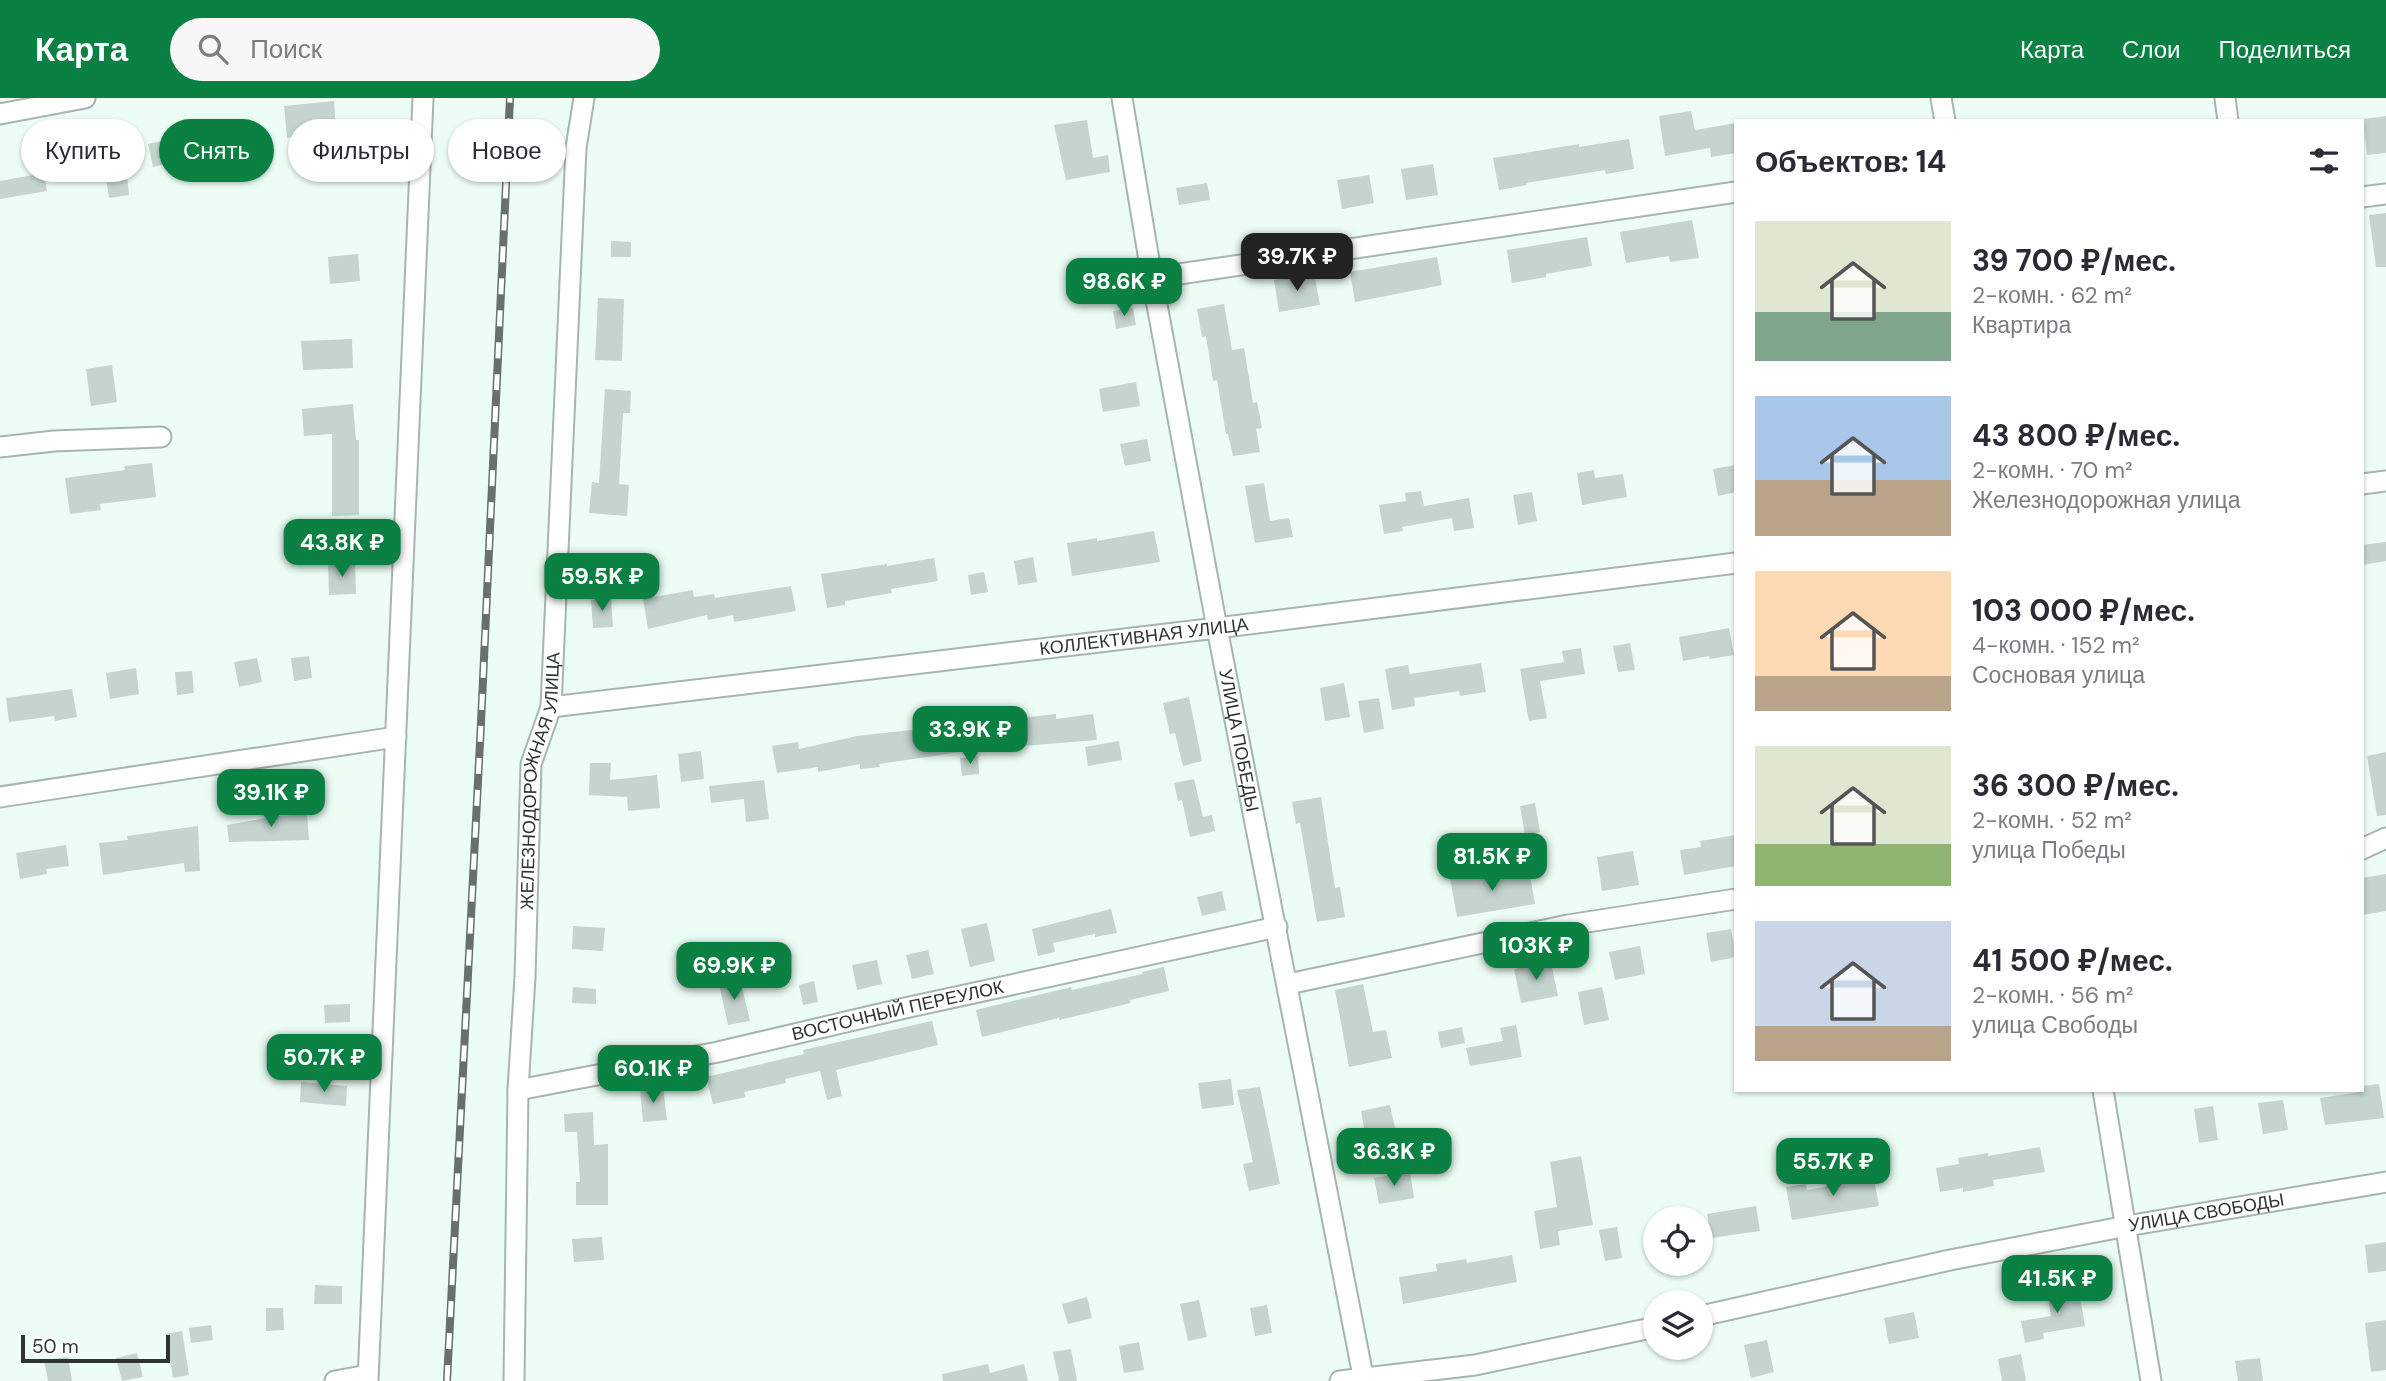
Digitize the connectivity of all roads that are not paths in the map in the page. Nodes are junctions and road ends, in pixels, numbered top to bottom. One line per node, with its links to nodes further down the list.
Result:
1 (85, 98): 7 (street)
2 (424, 98): 21 (street)
3 (584, 98): 20 (street, ЖЕЛЕЗНОДОРОЖНАЯ УЛИЦА)
4 (1122, 98): 13 (street, УЛИЦА ПОБЕДЫ)
5 (1941, 98): 8 (street)
6 (2225, 98): 9 (street)
7 (0, 114)
8 (1945, 119)
9 (2228, 119)
10 (1734, 192): 13 (street)
11 (2386, 194): 12 (street)
12 (2364, 197)
13 (1152, 278): 19 (street, УЛИЦА ПОБЕДЫ)
14 (161, 437): 15 (street)
15 (0, 447)
16 (2386, 481): 17 (street)
17 (2364, 484)
18 (1734, 563): 19 (street, КОЛЛЕКТИВНАЯ УЛИЦА)
19 (1217, 628): 20 (street, КОЛЛЕКТИВНАЯ УЛИЦА); 26 (street, УЛИЦА ПОБЕДЫ)
20 (551, 707): 28 (street, ЖЕЛЕЗНОДОРОЖНАЯ УЛИЦА)
21 (396, 737): 22 (street); 34 (street)
22 (0, 797)
23 (2386, 838): 24 (street)
24 (2364, 848)
25 (1734, 899): 27 (street)
26 (1277, 927): 27 (street, УЛИЦА ПОБЕДЫ); 28 (street, ВОСТОЧНЫЙ ПЕРЕУЛОК)
27 (1288, 984): 35 (street, УЛИЦА ПОБЕДЫ)
28 (518, 1090): 37 (street, ЖЕЛЕЗНОДОРОЖНАЯ УЛИЦА)
29 (2103, 1092): 31 (street)
30 (2386, 1182): 31 (street, УЛИЦА СВОБОДЫ)
31 (2127, 1226): 32 (street, УЛИЦА СВОБОДЫ); 39 (street)
32 (1713, 1313)
33 (1643, 1329): 35 (street)
34 (368, 1378): 36 (street)
35 (1364, 1379): 38 (street)
36 (335, 1381)
37 (514, 1381)
38 (1340, 1381)
39 (2151, 1381)

